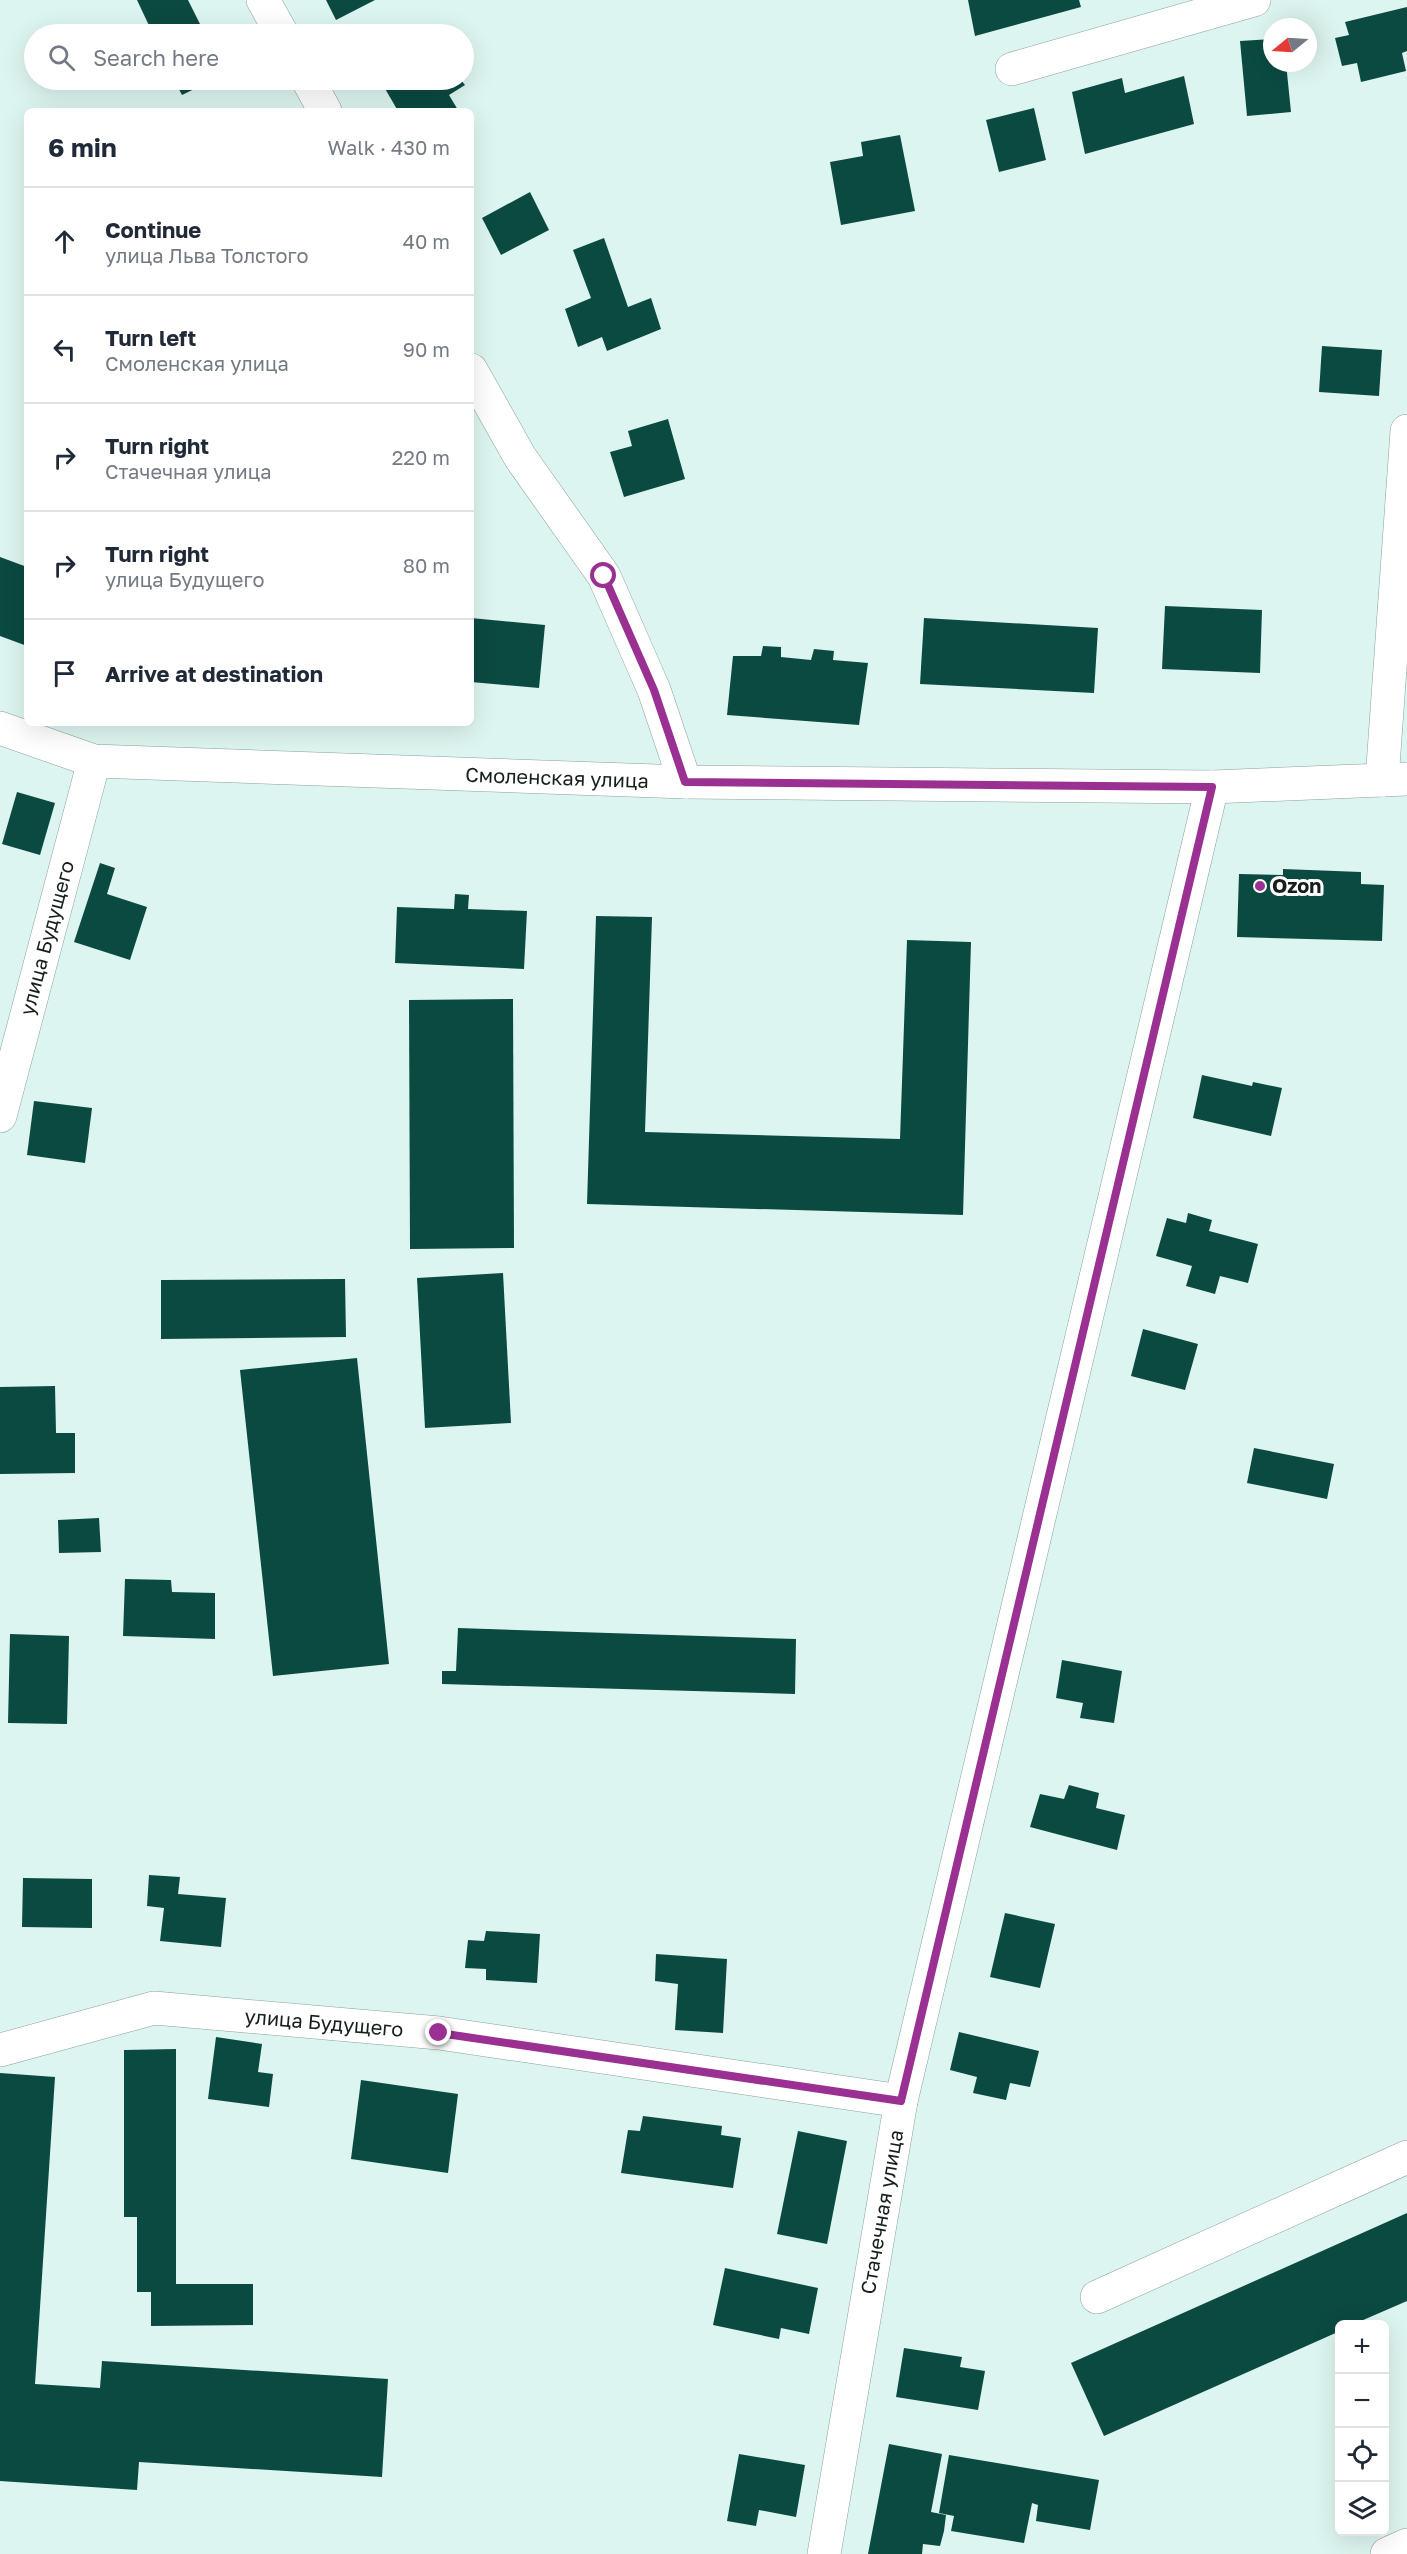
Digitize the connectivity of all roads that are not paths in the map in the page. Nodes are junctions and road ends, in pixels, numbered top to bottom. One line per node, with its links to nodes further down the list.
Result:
1 (263, 0): 3 (street)
2 (1254, 0): 4 (street)
3 (276, 24)
4 (1012, 69)
5 (314, 90): 6 (street)
6 (324, 108)
7 (474, 375): 12 (street)
8 (1407, 431): 11 (street)
9 (0, 728): 10 (street, Смоленская улица)
10 (94, 761): 12 (street, Смоленская улица); 14 (street, улица Будущего)
11 (1394, 779): 13 (street, Смоленская улица)
12 (685, 782): 13 (street, Смоленская улица)
13 (1212, 787): 16 (street, Стачечная улица)
14 (0, 1116)
15 (0, 2050): 16 (street, улица Будущего)
16 (901, 2101): 20 (street, Стачечная улица)
17 (1407, 2157): 18 (street)
18 (1097, 2297)
19 (1407, 2545): 21 (street)
20 (824, 2554)
21 (1387, 2554)

